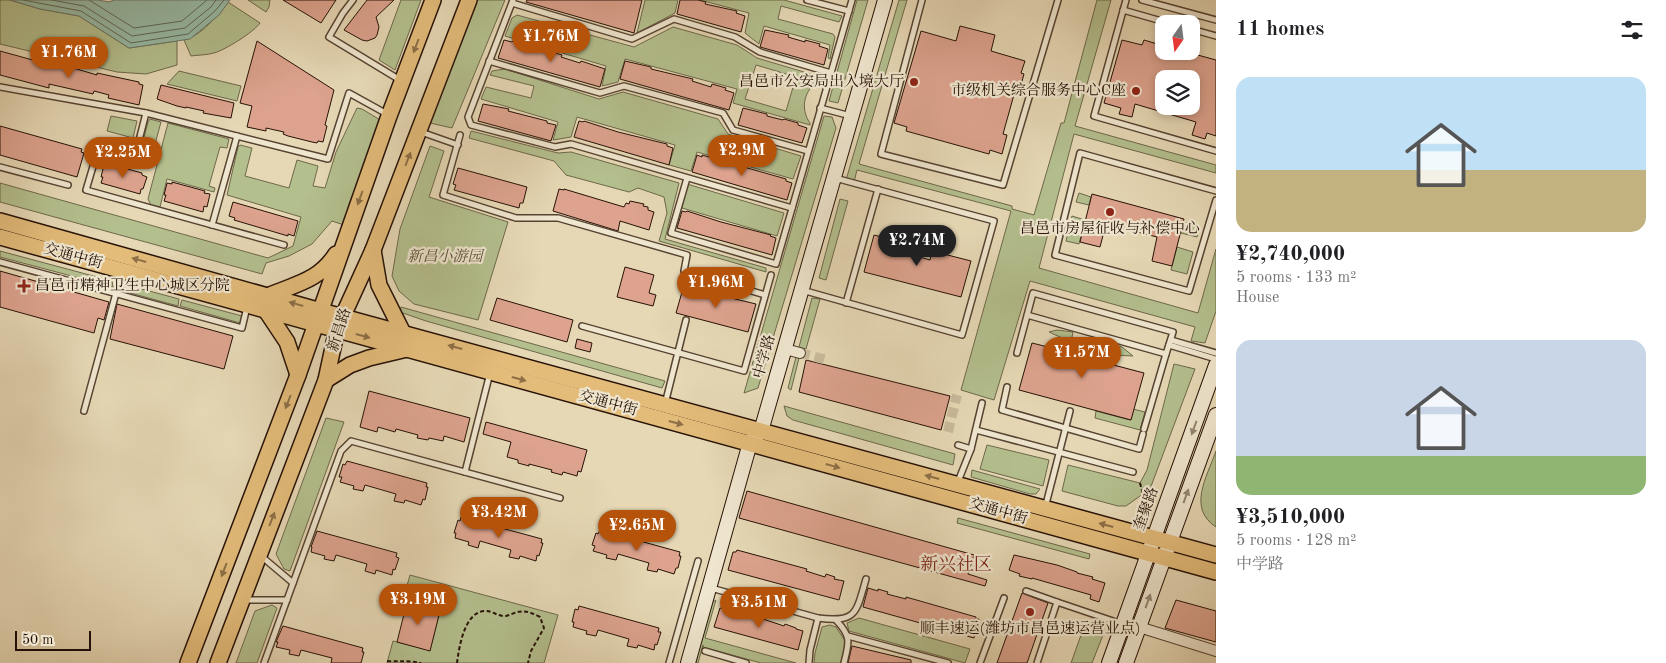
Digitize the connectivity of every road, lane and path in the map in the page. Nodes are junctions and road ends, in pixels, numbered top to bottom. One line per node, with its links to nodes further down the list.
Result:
1 (353, 0): 20 (lane)
2 (433, 0): 20 (main road, 新昌路, one-way to 20)
3 (469, 0): 26 (main road, 新昌路)
4 (807, 0): 13 (lane)
5 (852, 0): 13 (lane)
6 (885, 0): 25 (street, 中学路)
7 (922, 0): 8 (lane)
8 (1058, 0)
9 (1126, 0): 12 (lane)
10 (1142, 0): 15 (lane)
11 (513, 2): 18 (lane); 19 (lane)
12 (1123, 10): 14 (lane); 31 (lane)
13 (849, 11): 19 (lane)
14 (1155, 19)
15 (1216, 20)
16 (1200, 32): 17 (lane)
17 (1216, 36)
18 (490, 61): 30 (lane); 34 (lane)
19 (831, 73): 22 (lane)
20 (402, 81): 24 (main road, 新昌路)
21 (0, 87): 23 (lane)
22 (820, 108): 25 (lane); 30 (lane)
23 (146, 113): 28 (lane); 41 (lane)
24 (390, 116): 28 (lane); 43 (main road, 新昌路, one-way to 43)
25 (851, 116): 33 (street, 中学路)
26 (418, 131): 29 (lane); 45 (main road, 新昌路, one-way to 26)
27 (460, 135): 29 (lane)
28 (237, 136): 41 (lane)
29 (458, 145): 51 (lane)
30 (808, 151): 39 (lane)
31 (1216, 151)
32 (0, 167): 35 (lane)
33 (833, 177): 36 (lane); 49 (street, 中学路)
34 (687, 178): 39 (lane); 39 (lane)
35 (68, 185)
36 (878, 189): 53 (lane); 53 (lane)
37 (1216, 191): 38 (lane)
38 (1216, 200)
39 (792, 208)
40 (0, 221): 52 (main road, 交通中街, one-way to 40)
41 (212, 225): 44 (lane)
42 (0, 237): 47 (main road, 交通中街)
43 (346, 238): 52 (main road); 56 (main road, 新昌路)
44 (284, 245)
45 (373, 250): 58 (main road, 新昌路); 60 (main road)
46 (0, 262): 50 (lane)
47 (122, 270): 50 (lane); 54 (main road, 交通中街)
48 (771, 275): 51 (lane)
49 (801, 290): 53 (lane); 62 (street, 中学路)
50 (116, 294): 54 (lane); 77 (lane)
51 (765, 295): 65 (lane)
52 (266, 303): 54 (main road, 交通中街); 56 (main road, 交通中街); 72 (main road)
53 (846, 303)
54 (248, 304)
55 (1027, 315): 61 (lane); 66 (lane); 68 (lane)
56 (318, 317): 58 (main road, 交通中街); 72 (main road, 新昌路)
57 (686, 320): 65 (lane)
58 (340, 323): 60 (main road, 交通中街); 63 (main road, 交通中街, one-way to 63); 73 (main road, 新昌路)
59 (582, 326): 65 (lane)
60 (403, 333): 76 (main road, 交通中街, one-way to 60)
61 (1170, 343): 67 (lane); 68 (lane); 69 (lane)
62 (785, 348): 64 (street); 82 (street, 中学路)
63 (409, 349): 71 (main road, 交通中街); 73 (main road)
64 (800, 352)
65 (678, 353): 76 (lane)
66 (1017, 353)
67 (1216, 353)
68 (1166, 354): 80 (lane)
69 (1216, 359)
70 (1216, 365): 94 (street, 奎聚路, one-way to 94)
71 (491, 372): 83 (main road, 交通中街, one-way to 83); 87 (lane)
72 (298, 375): 118 (main road, 新昌路, one-way to 118)
73 (326, 380): 96 (main road, 新昌路, one-way to 73)
74 (1007, 387): 80 (lane)
75 (982, 403): 81 (lane)
76 (664, 405): 82 (main road, 交通中街)
77 (84, 411)
78 (1070, 411): 80 (lane)
79 (1216, 415): 95 (street, one-way to 79)
80 (1065, 428): 86 (lane)
81 (976, 430): 85 (lane); 86 (lane)
82 (761, 431): 83 (street, 中学路); 90 (main road, 交通中街, one-way to 82)
83 (750, 443): 97 (main road, 交通中街, one-way to 97); 104 (street, 中学路)
84 (958, 445): 85 (lane)
85 (971, 449): 90 (lane)
86 (1059, 452): 88 (lane); 93 (lane)
87 (465, 472): 92 (lane); 103 (lane)
88 (1133, 472)
89 (1140, 483): 91 (path)
90 (957, 484): 93 (main road, 交通中街)
91 (1143, 495)
92 (560, 498)
93 (1044, 508): 94 (main road, 交通中街, one-way to 93)
94 (1154, 538): 95 (main road, 交通中街); 97 (street, 奎聚路)
95 (1170, 542): 98 (main road, 交通中街); 99 (street)
96 (259, 554): 103 (lane); 107 (main road, 新昌路)
97 (1148, 554): 99 (main road, 交通中街); 112 (street, 奎聚路)
98 (1216, 555)
99 (1164, 558): 101 (main road, 交通中街); 113 (street, one-way to 99)
100 (698, 562): 124 (lane)
101 (1216, 572)
102 (866, 579): 111 (lane)
103 (293, 583): 108 (lane)
104 (710, 588): 110 (lane); 125 (street, 中学路)
105 (1026, 591): 109 (lane)
106 (1004, 598): 130 (lane)
107 (242, 600): 108 (lane); 119 (main road, 新昌路)
108 (287, 600): 120 (lane)
109 (1057, 602): 112 (lane); 131 (lane)
110 (818, 618): 111 (lane); 127 (lane)
111 (836, 620): 114 (lane)
112 (1123, 624): 132 (street, 奎聚路)
113 (1139, 627): 115 (street); 133 (street)
114 (848, 636): 128 (lane); 129 (lane)
115 (1216, 650)
116 (705, 651): 126 (lane)
117 (387, 661): 121 (path)
118 (188, 663)
119 (218, 663)
120 (264, 663)
121 (421, 663)
122 (457, 663): 123 (path)
123 (528, 663)
124 (669, 663)
125 (688, 663)
126 (746, 663)
127 (809, 663)
128 (844, 663)
129 (948, 663)
130 (980, 663)
131 (1037, 663)
132 (1108, 663)
133 (1126, 663)

